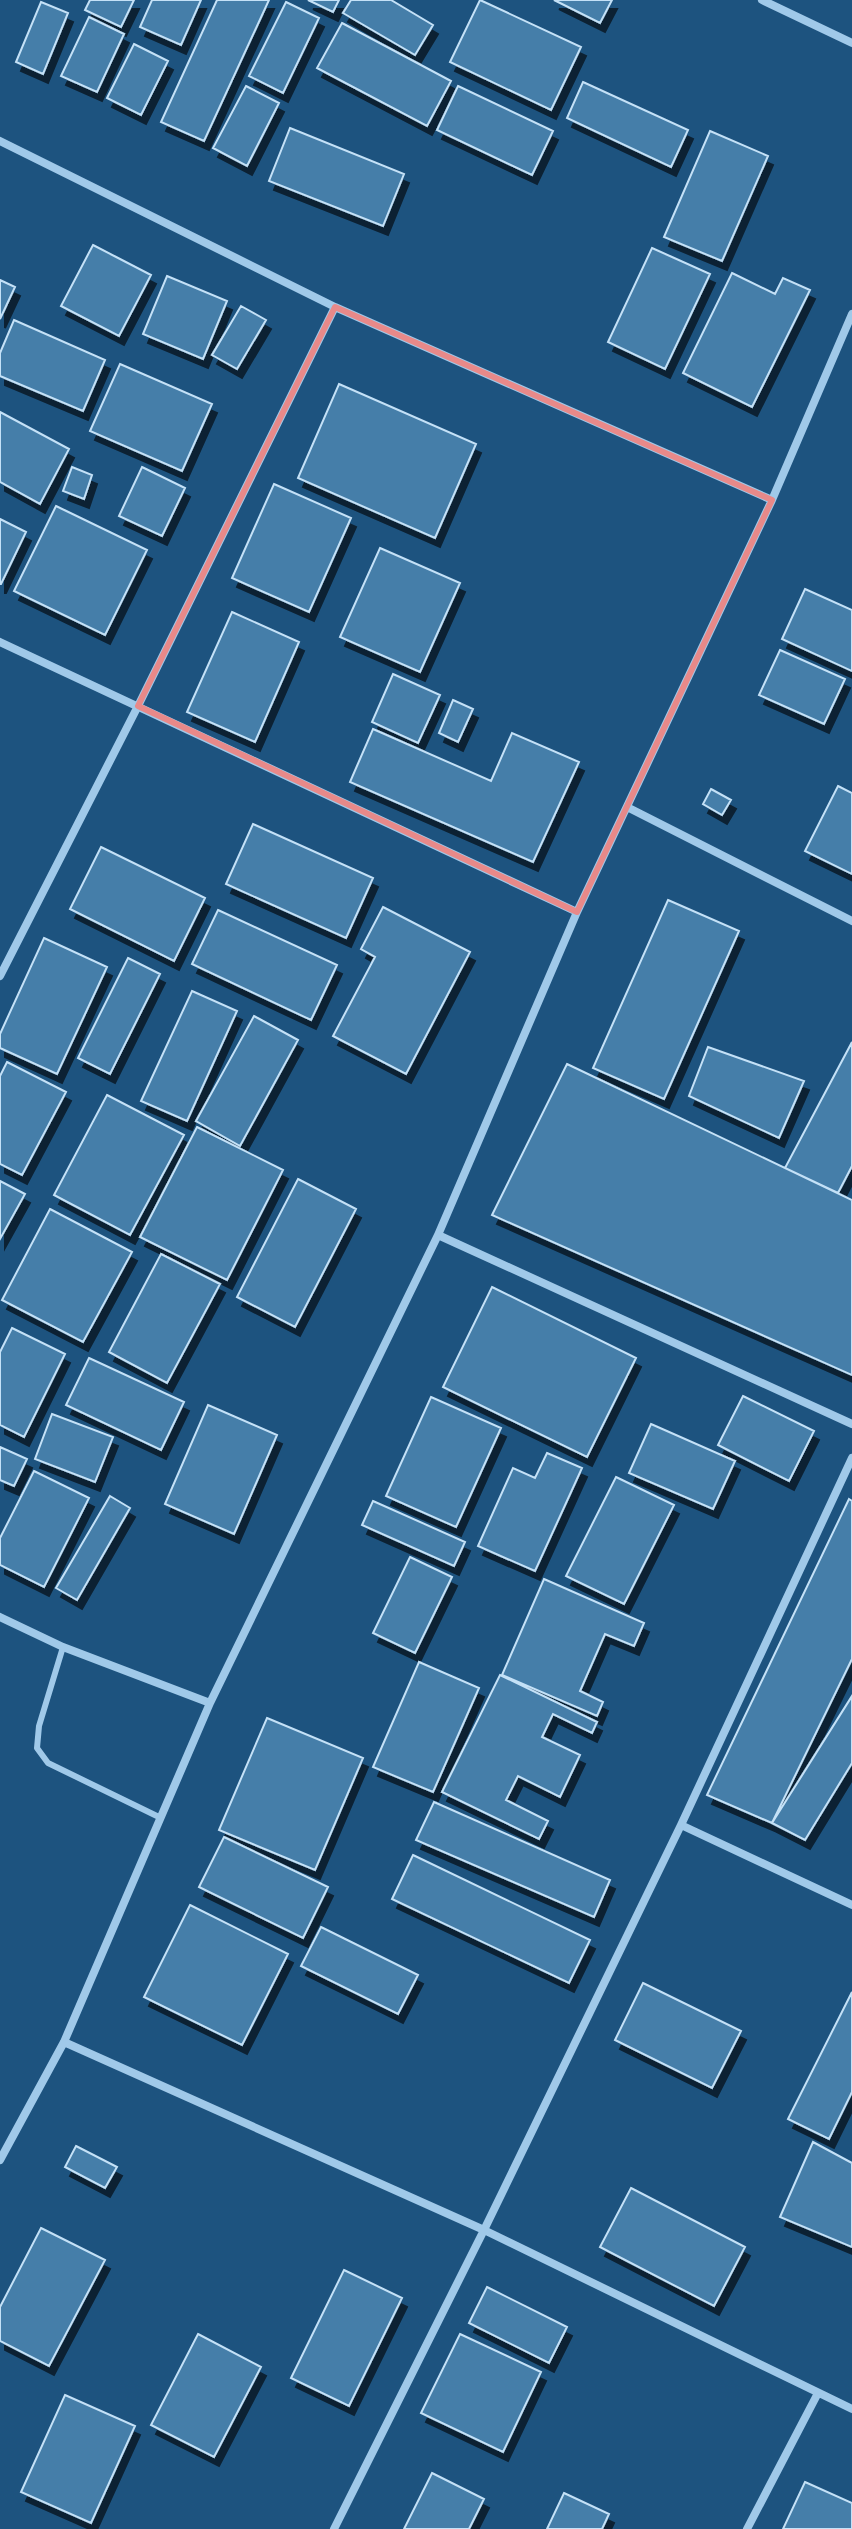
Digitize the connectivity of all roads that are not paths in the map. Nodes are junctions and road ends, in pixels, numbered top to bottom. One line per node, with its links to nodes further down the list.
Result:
1 (762, 0): 2 (street)
2 (852, 43)
3 (0, 141): 4 (street)
4 (335, 307): 6 (street); 8 (street)
5 (852, 314): 6 (street)
6 (772, 500): 9 (street)
7 (0, 642): 8 (street)
8 (138, 706): 10 (street); 12 (street)
9 (627, 807): 10 (street); 11 (street)
10 (577, 912): 13 (street)
11 (852, 921)
12 (0, 976)
13 (438, 1235): 14 (street); 18 (street)
14 (852, 1424)
15 (852, 1458): 20 (street)
16 (0, 1617): 17 (street)
17 (63, 1647): 18 (street); 19 (lane)
18 (210, 1703): 19 (street)
19 (161, 1818): 22 (street)
20 (681, 1825): 21 (street); 24 (street)
21 (852, 1905)
22 (64, 2042): 23 (street); 24 (street)
23 (0, 2160)
24 (484, 2230): 25 (street); 27 (street)
25 (818, 2393): 26 (street); 28 (street)
26 (852, 2409)
27 (334, 2529)
28 (747, 2529)

